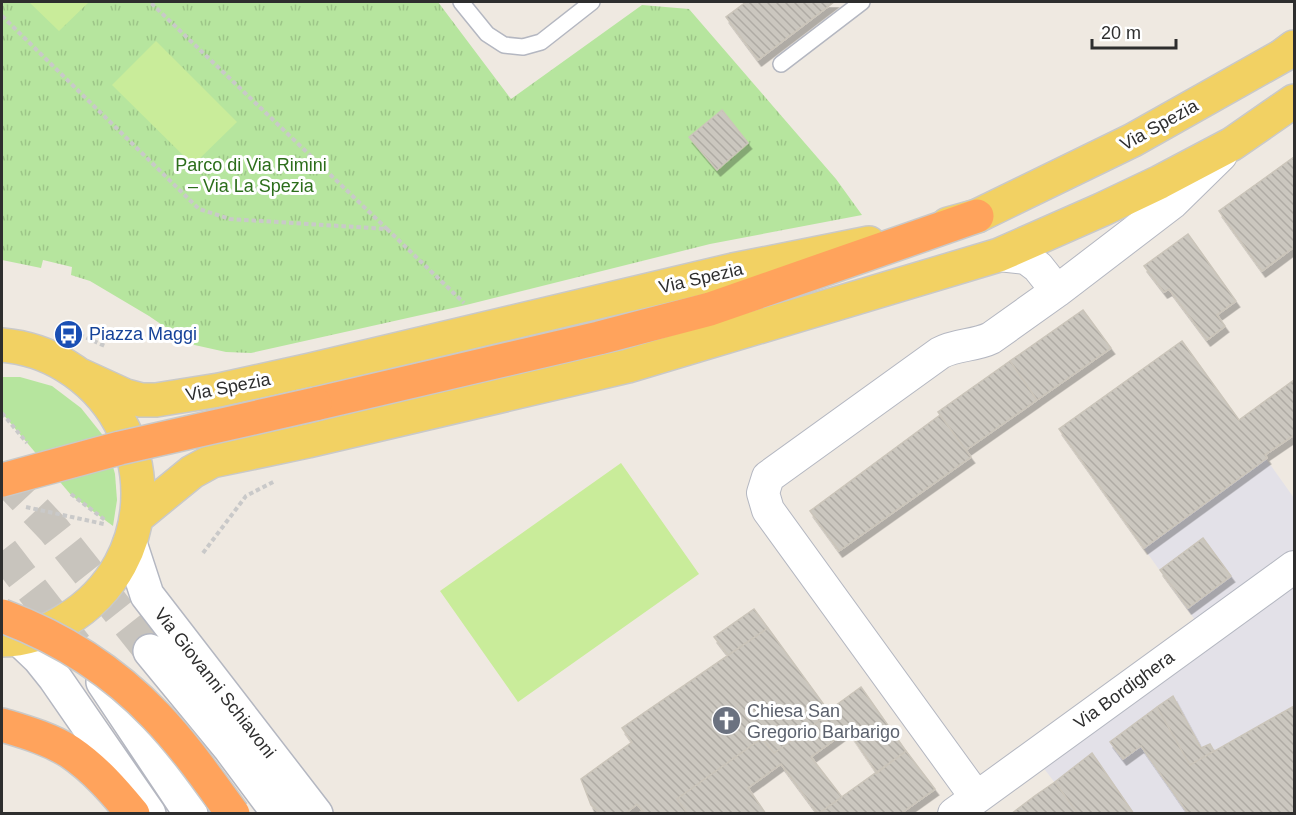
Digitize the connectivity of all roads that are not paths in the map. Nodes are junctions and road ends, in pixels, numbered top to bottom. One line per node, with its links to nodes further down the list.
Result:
1 (461, 2): 2 (lane)
2 (592, 2)
3 (862, 2): 5 (lane)
4 (1294, 46): 8 (main road, Via Spezia)
5 (781, 64)
6 (1294, 101): 7 (main road)
7 (1232, 144): 9 (main road); 10 (street)
8 (977, 216): 12 (main road, Via Spezia); 13 (highway, bridge)
9 (999, 255): 10 (street); 14 (main road)
10 (1057, 291): 20 (street)
11 (2, 345): 12 (main road)
12 (78, 374): 14 (main road)
13 (2, 480)
14 (127, 529): 16 (main road); 26 (main road, Via Giovanni Schiavoni)
15 (1294, 567): 20 (street, Via Bordighera)
16 (7, 632): 22 (main road); 24 (highway, bridge)
17 (150, 651): 25 (main road)
18 (104, 682): 23 (main road)
19 (2, 726): 21 (highway)
20 (965, 805)
21 (133, 813)
22 (149, 813)
23 (191, 813)
24 (233, 813)
25 (279, 813)
26 (316, 813)

